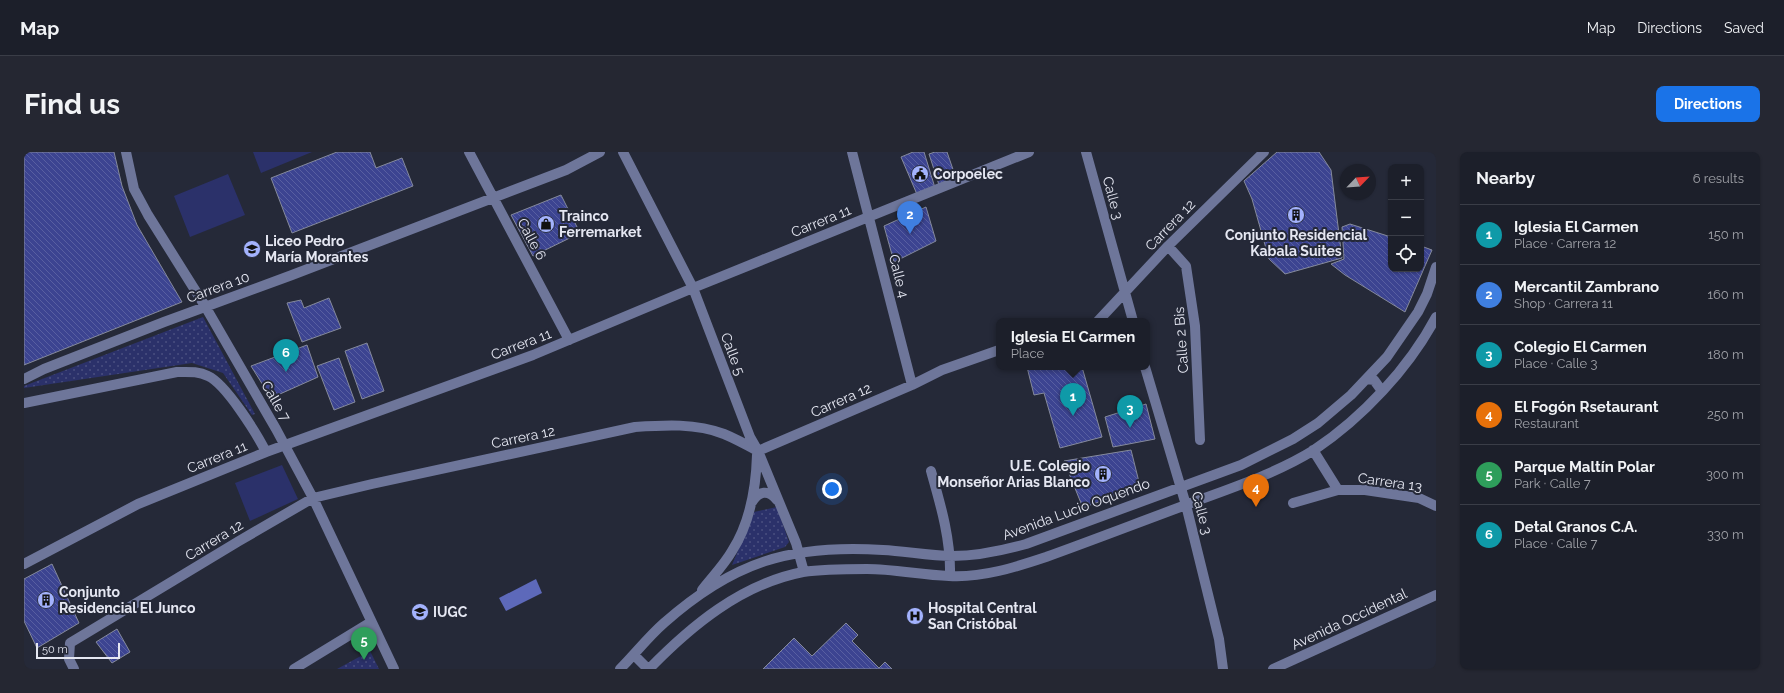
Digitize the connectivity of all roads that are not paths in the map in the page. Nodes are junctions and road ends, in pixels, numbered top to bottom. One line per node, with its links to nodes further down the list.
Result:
1 (126, 152): 15 (street, Calle 7)
2 (469, 152): 9 (street, Calle 6)
3 (600, 152): 9 (street, Carrera 10)
4 (623, 152): 13 (street, Calle 5)
5 (852, 152): 10 (street, Calle 4)
6 (1029, 152): 10 (street, Carrera 11)
7 (1086, 152): 14 (street, Calle 3)
8 (1264, 152): 11 (street, Carrera 12)
9 (494, 197): 15 (street, Carrera 10); 19 (street, Calle 6)
10 (869, 217): 13 (street, Carrera 11); 24 (street, Calle 4)
11 (1168, 246): 14 (street, Carrera 12); 27 (street, Calle 2 Bis)
12 (1436, 267): 23 (street, Avenida Lucio Oquendo)
13 (693, 288): 19 (street, Carrera 11); 30 (street, Calle 5)
14 (1125, 293): 17 (street, Carrera 12); 18 (street, Calle 3)
15 (205, 306): 22 (street, Carrera 10); 28 (street, Calle 7)
16 (1436, 317): 25 (street)
17 (1101, 318)
18 (1132, 318)
19 (570, 340): 28 (street, Carrera 11)
20 (996, 351): 24 (street, Carrera 12)
21 (1146, 370): 33 (street, Calle 3)
22 (24, 378)
23 (1367, 379): 25 (street); 33 (street, Avenida Lucio Oquendo)
24 (912, 385): 30 (street, Carrera 12)
25 (1382, 391): 29 (street)
26 (24, 403): 31 (street)
27 (1200, 440)
28 (285, 446): 31 (street, Carrera 11); 35 (street, Calle 7)
29 (1313, 450): 34 (street, Carrera 13); 39 (street)
30 (758, 451): 35 (street, Carrera 12); 37 (street); 38 (street, Calle 5)
31 (266, 452): 43 (street, Carrera 11)
32 (931, 471): 42 (street)
33 (1180, 486): 39 (street, Calle 3); 42 (street, Avenida Lucio Oquendo)
34 (1338, 490): 36 (street, Carrera 13); 40 (street, Carrera 13)
35 (314, 498): 48 (street, Calle 7); 50 (street, Carrera 12)
36 (1294, 503)
37 (751, 504): 38 (street); 46 (street)
38 (780, 505): 41 (street, Calle 5)
39 (1186, 505): 45 (street); 55 (street, Calle 3)
40 (1436, 506)
41 (798, 552): 42 (street, Avenida Lucio Oquendo); 44 (street, Calle 5); 46 (street, Avenida Lucio Oquendo)
42 (951, 556): 45 (street)
43 (24, 564)
44 (804, 572): 45 (street); 54 (street)
45 (950, 576)
46 (698, 595): 49 (street, Avenida Lucio Oquendo)
47 (1436, 595): 56 (street, Avenida Occidental)
48 (371, 622): 51 (street); 52 (street, Calle 7)
49 (634, 655): 53 (street, Avenida Lucio Oquendo); 54 (street)
50 (74, 669)
51 (294, 669)
52 (394, 669)
53 (620, 669)
54 (648, 669)
55 (1223, 669)
56 (1274, 669)

